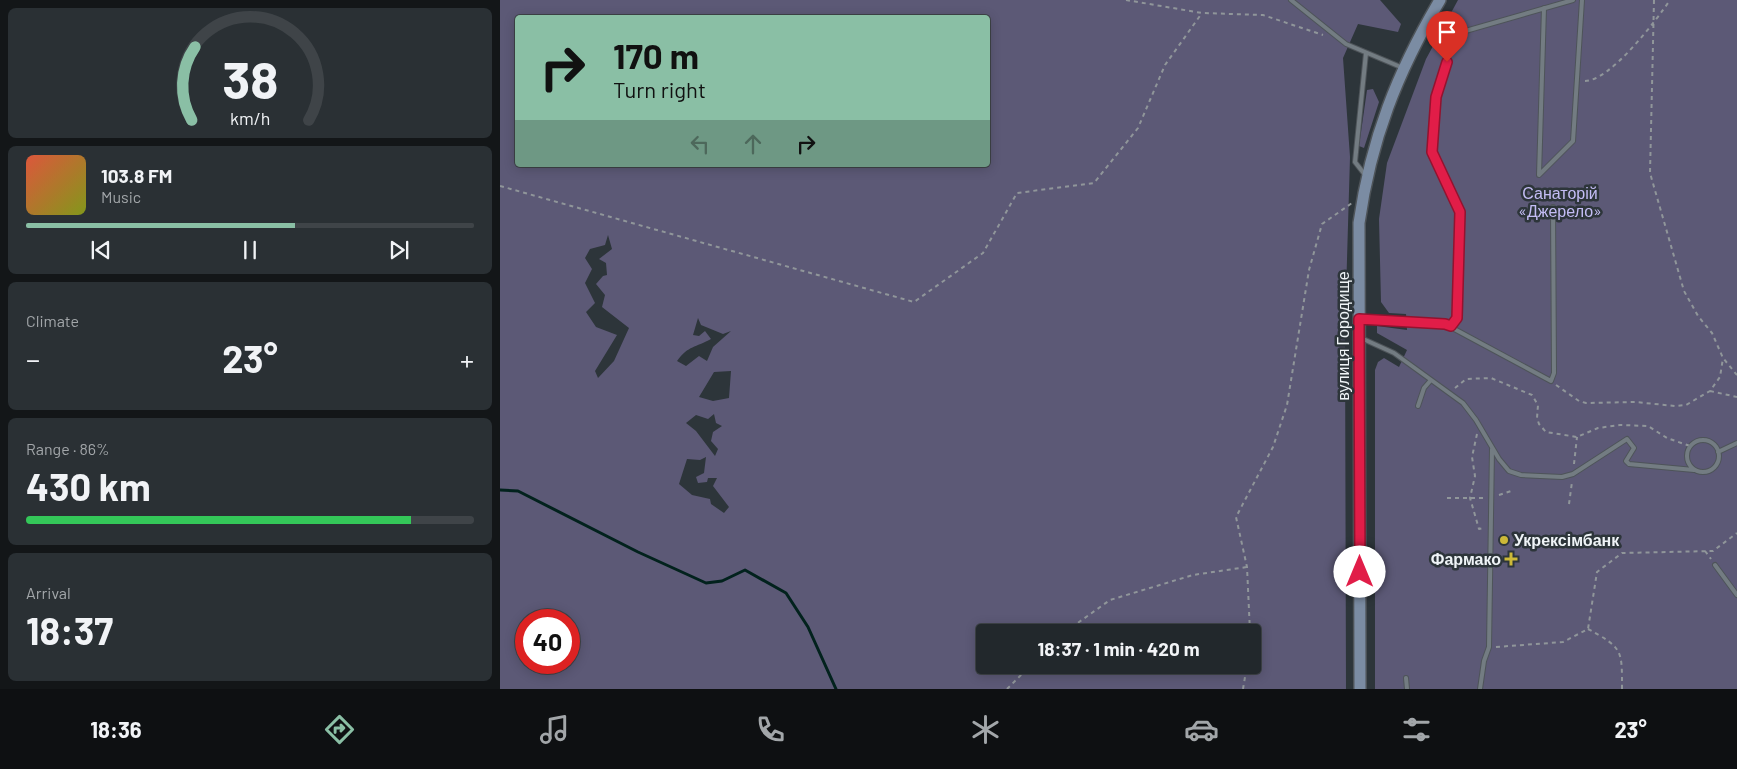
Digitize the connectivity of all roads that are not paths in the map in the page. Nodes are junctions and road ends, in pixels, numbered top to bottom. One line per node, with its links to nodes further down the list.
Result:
1 (1291, 0): 6 (lane)
2 (1440, 0): 7 (street, вулиця Городище)
3 (1573, 0): 5 (lane)
4 (1582, 0): 5 (lane)
5 (1544, 8): 11 (lane)
6 (1366, 53): 7 (lane); 8 (lane)
7 (1403, 68): 8 (street, вулиця Городище)
8 (1366, 176): 10 (street, вулиця Городище)
9 (1553, 207): 11 (lane)
10 (1359, 319): 11 (lane); 12 (street, вулиця Городище)
11 (1451, 326)
12 (1359, 337): 13 (lane); 22 (street, вулиця Городище)
13 (1431, 380): 14 (lane); 16 (lane)
14 (1418, 406)
15 (1737, 442): 17 (lane)
16 (1492, 446): 18 (lane); 24 (lane)
17 (1718, 452): 18 (lane); 18 (lane)
18 (1694, 470)
19 (1715, 565): 20 (lane)
20 (1737, 595)
21 (1406, 678): 23 (lane)
22 (1360, 689)
23 (1407, 689)
24 (1480, 689)

